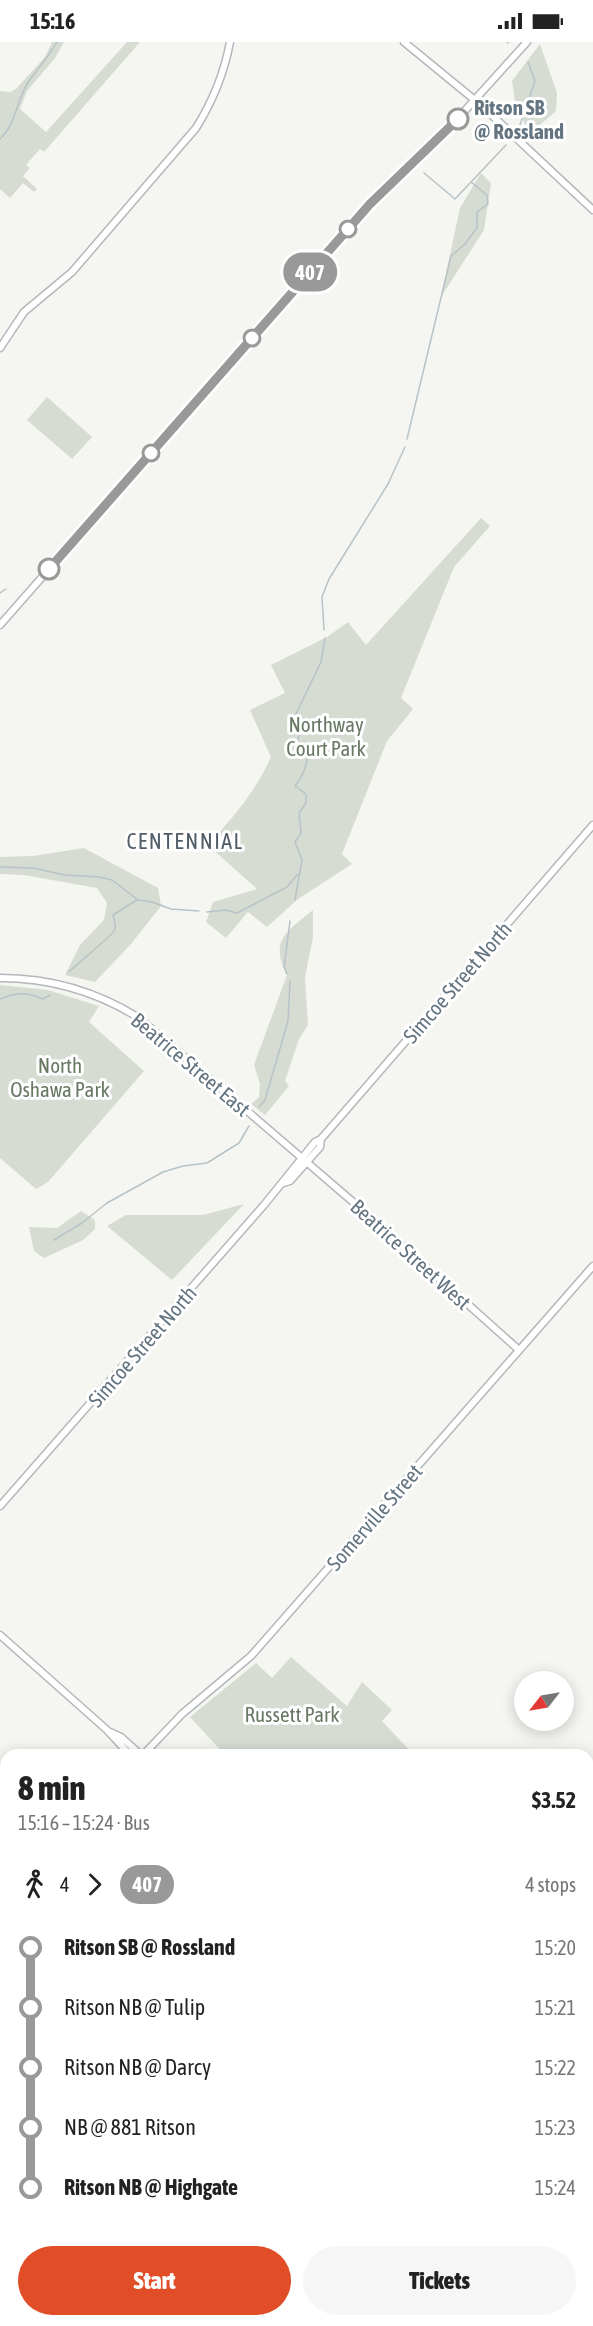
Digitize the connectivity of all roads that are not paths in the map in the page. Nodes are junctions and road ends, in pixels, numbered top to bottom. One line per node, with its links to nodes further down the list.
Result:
1 (230, 42): 6 (main road)
2 (404, 42): 4 (main road)
3 (527, 42): 4 (main road)
4 (475, 100): 5 (main road); 7 (main road)
5 (593, 210)
6 (0, 348)
7 (0, 625)
8 (593, 825): 10 (main road, Simcoe Street North)
9 (0, 978): 10 (main road, Beatrice Street East)
10 (303, 1160): 12 (main road, Beatrice Street West); 13 (main road, Simcoe Street North)
11 (593, 1266): 12 (main road, Somerville Street)
12 (519, 1350): 18 (main road, Somerville Street)
13 (0, 1506)
14 (0, 1635): 15 (main road)
15 (107, 1730): 16 (main road); 17 (main road)
16 (124, 1749)
17 (135, 1749)
18 (148, 1749)

